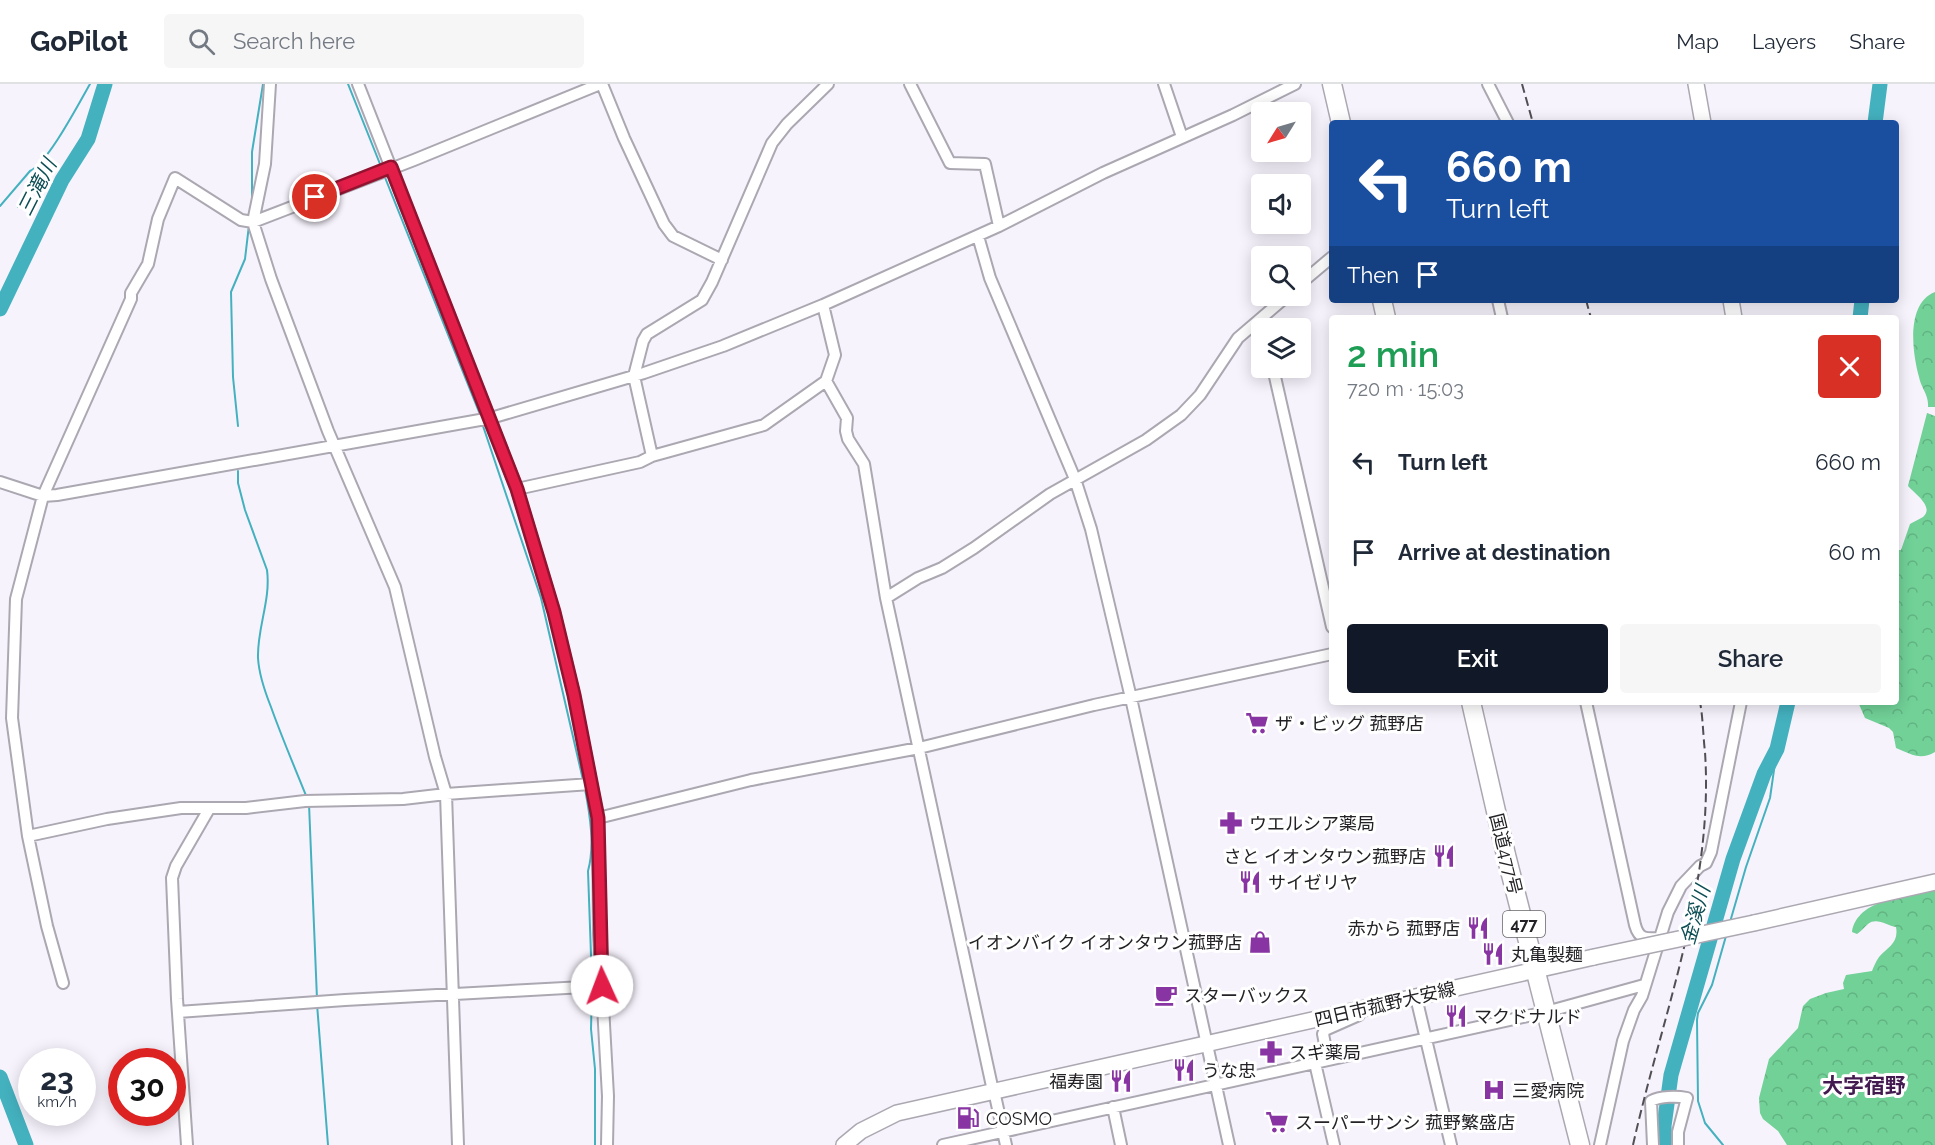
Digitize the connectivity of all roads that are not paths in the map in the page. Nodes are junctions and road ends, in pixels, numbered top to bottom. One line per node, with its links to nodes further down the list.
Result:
1 (270, 84): 16 (street)
2 (358, 84): 15 (street)
3 (601, 84): 15 (street); 20 (street)
4 (828, 84): 20 (street)
5 (910, 84): 17 (street)
6 (1164, 84): 14 (street)
7 (1295, 84): 14 (street)
8 (1332, 84): 11 (highway)
9 (1488, 84): 12 (street)
10 (1696, 84): 13 (main road)
11 (1340, 120)
12 (1506, 120)
13 (1702, 120)
14 (1182, 137): 17 (street)
15 (385, 170): 16 (street); 27 (street)
16 (249, 221): 28 (street); 33 (street)
17 (999, 226): 18 (street)
18 (978, 236): 22 (street); 30 (street)
19 (1329, 260): 21 (street)
20 (722, 261): 24 (street)
21 (1311, 275)
22 (823, 305): 24 (street); 26 (street)
23 (1275, 306): 30 (street)
24 (634, 376): 27 (street); 29 (street)
25 (1275, 378): 35 (street)
26 (826, 381): 29 (street); 34 (street)
27 (484, 419): 28 (street); 32 (street)
28 (334, 445): 33 (street); 43 (street)
29 (652, 456): 32 (street)
30 (1076, 479): 34 (street); 37 (street)
31 (0, 482): 33 (street)
32 (517, 489): 42 (street)
33 (44, 496): 46 (street)
34 (886, 598): 41 (street)
35 (1329, 614)
36 (1329, 655): 37 (street)
37 (1131, 698): 41 (street); 59 (street)
38 (1472, 705): 49 (highway, 国道477号 / 477)
39 (1587, 705): 48 (street)
40 (1740, 705): 48 (street)
41 (919, 748): 45 (street); 63 (street)
42 (587, 784): 43 (street); 45 (street)
43 (446, 794): 44 (street); 53 (street)
44 (208, 809): 46 (street); 56 (street)
45 (598, 818): 52 (street)
46 (28, 836): 50 (street)
47 (1935, 882): 49 (main road, 四日市菰野大安線, bridge)
48 (1659, 938): 51 (street)
49 (1535, 969): 54 (main road, 四日市菰野大安線); 57 (highway, 国道477号 / 477)
50 (63, 983)
51 (1644, 985): 57 (street); 77 (street)
52 (595, 987): 53 (street); 68 (street)
53 (453, 994): 56 (street); 67 (street)
54 (1416, 997): 55 (main road, 四日市菰野大安線); 58 (street)
55 (1393, 1003): 59 (main road, 四日市菰野大安線); 60 (street)
56 (178, 1012): 66 (street)
57 (1546, 1012): 58 (street); 76 (highway, 国道477号 / 477)
58 (1425, 1038): 60 (street); 75 (street)
59 (1206, 1044): 62 (street); 63 (main road, 四日市菰野大安線)
60 (1328, 1060): 61 (street)
61 (1315, 1063): 62 (street); 74 (street)
62 (1216, 1085): 64 (street); 73 (street)
63 (994, 1091): 65 (street); 69 (main road, 四日市菰野大安線)
64 (1113, 1107): 65 (street); 72 (street)
65 (1003, 1131): 70 (street); 71 (street)
66 (187, 1145)
67 (458, 1145)
68 (606, 1145)
69 (844, 1145)
70 (942, 1145)
71 (1006, 1145)
72 (1121, 1145)
73 (1229, 1145)
74 (1334, 1145)
75 (1450, 1145)
76 (1580, 1145)
77 (1600, 1145)
78 (1653, 1145): 79 (street)
79 (1678, 1145)

